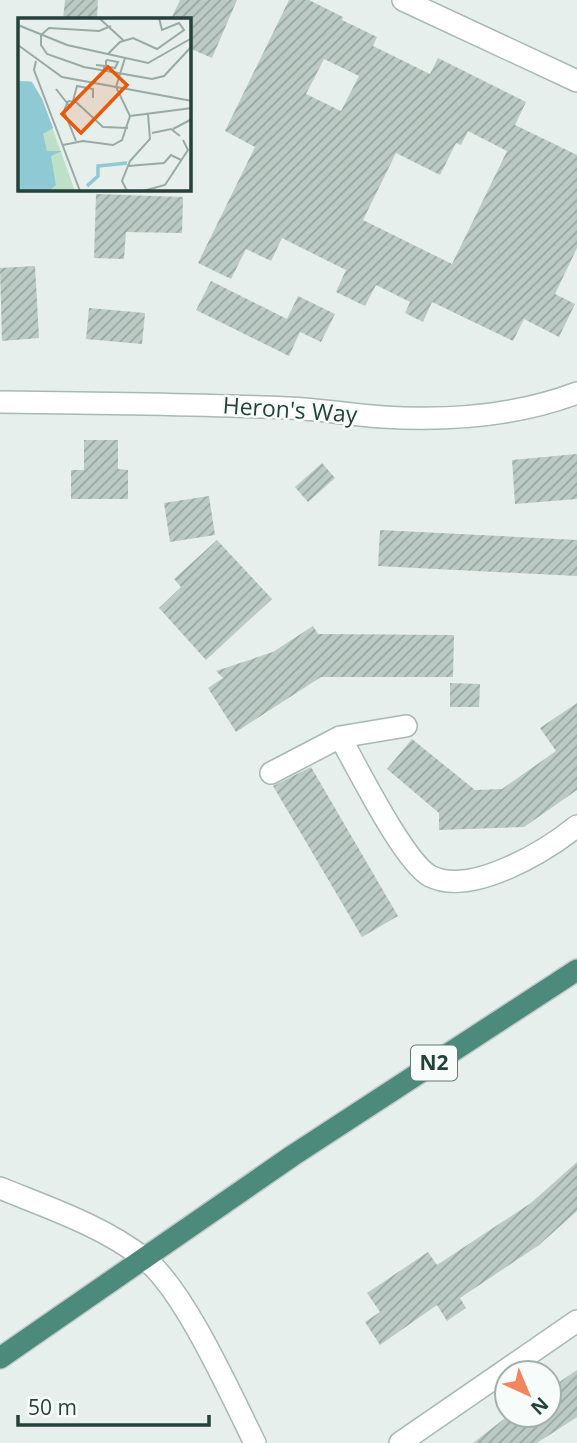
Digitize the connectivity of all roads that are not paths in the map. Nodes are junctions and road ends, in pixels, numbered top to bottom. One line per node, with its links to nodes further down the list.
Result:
1 (403, 0): 2 (street)
2 (577, 81)
3 (577, 393): 4 (street, Heron's Way)
4 (0, 402)
5 (406, 726): 6 (street)
6 (340, 737): 7 (street); 8 (street)
7 (271, 773)
8 (577, 826)
9 (577, 970): 11 (highway, N2)
10 (0, 1188): 11 (street)
11 (146, 1260): 13 (highway, N2); 14 (street)
12 (577, 1321): 15 (street)
13 (0, 1358)
14 (255, 1443)
15 (400, 1443)

